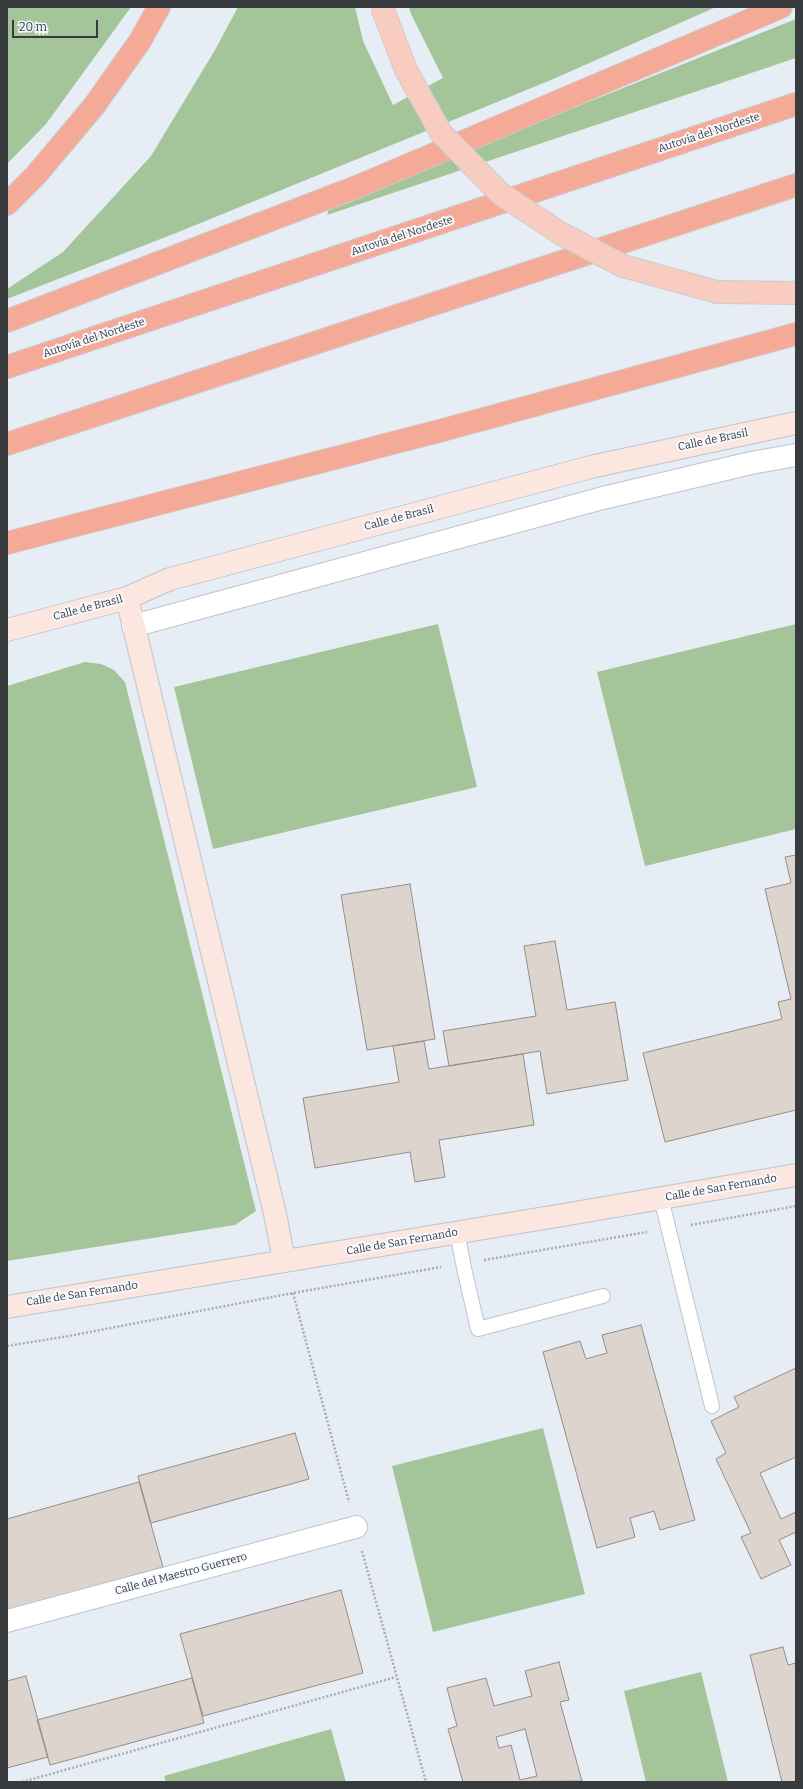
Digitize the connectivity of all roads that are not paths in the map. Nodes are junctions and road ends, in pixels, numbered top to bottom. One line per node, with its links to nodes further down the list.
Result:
1 (159, 7): 6 (highway)
2 (382, 7): 7 (main road, bridge)
3 (781, 7): 8 (highway)
4 (796, 104): 10 (highway, Autovía del Nordeste)
5 (796, 185): 12 (highway)
6 (7, 204)
7 (796, 293)
8 (7, 321)
9 (796, 334): 14 (highway)
10 (7, 367)
11 (796, 423): 15 (street, Calle de Brasil)
12 (7, 444)
13 (796, 455): 16 (street)
14 (7, 543)
15 (127, 598): 16 (street); 17 (street, Calle de Brasil)
16 (133, 626): 21 (street)
17 (7, 630)
18 (796, 1175): 19 (street, Calle de San Fernando)
19 (661, 1198): 20 (street, Calle de San Fernando); 24 (lane)
20 (457, 1232): 21 (street, Calle de San Fernando); 22 (lane)
21 (284, 1260): 23 (street, Calle de San Fernando)
22 (603, 1296)
23 (7, 1307)
24 (712, 1406)
25 (356, 1527): 26 (street, Calle del Maestro Guerrero)
26 (7, 1621)

